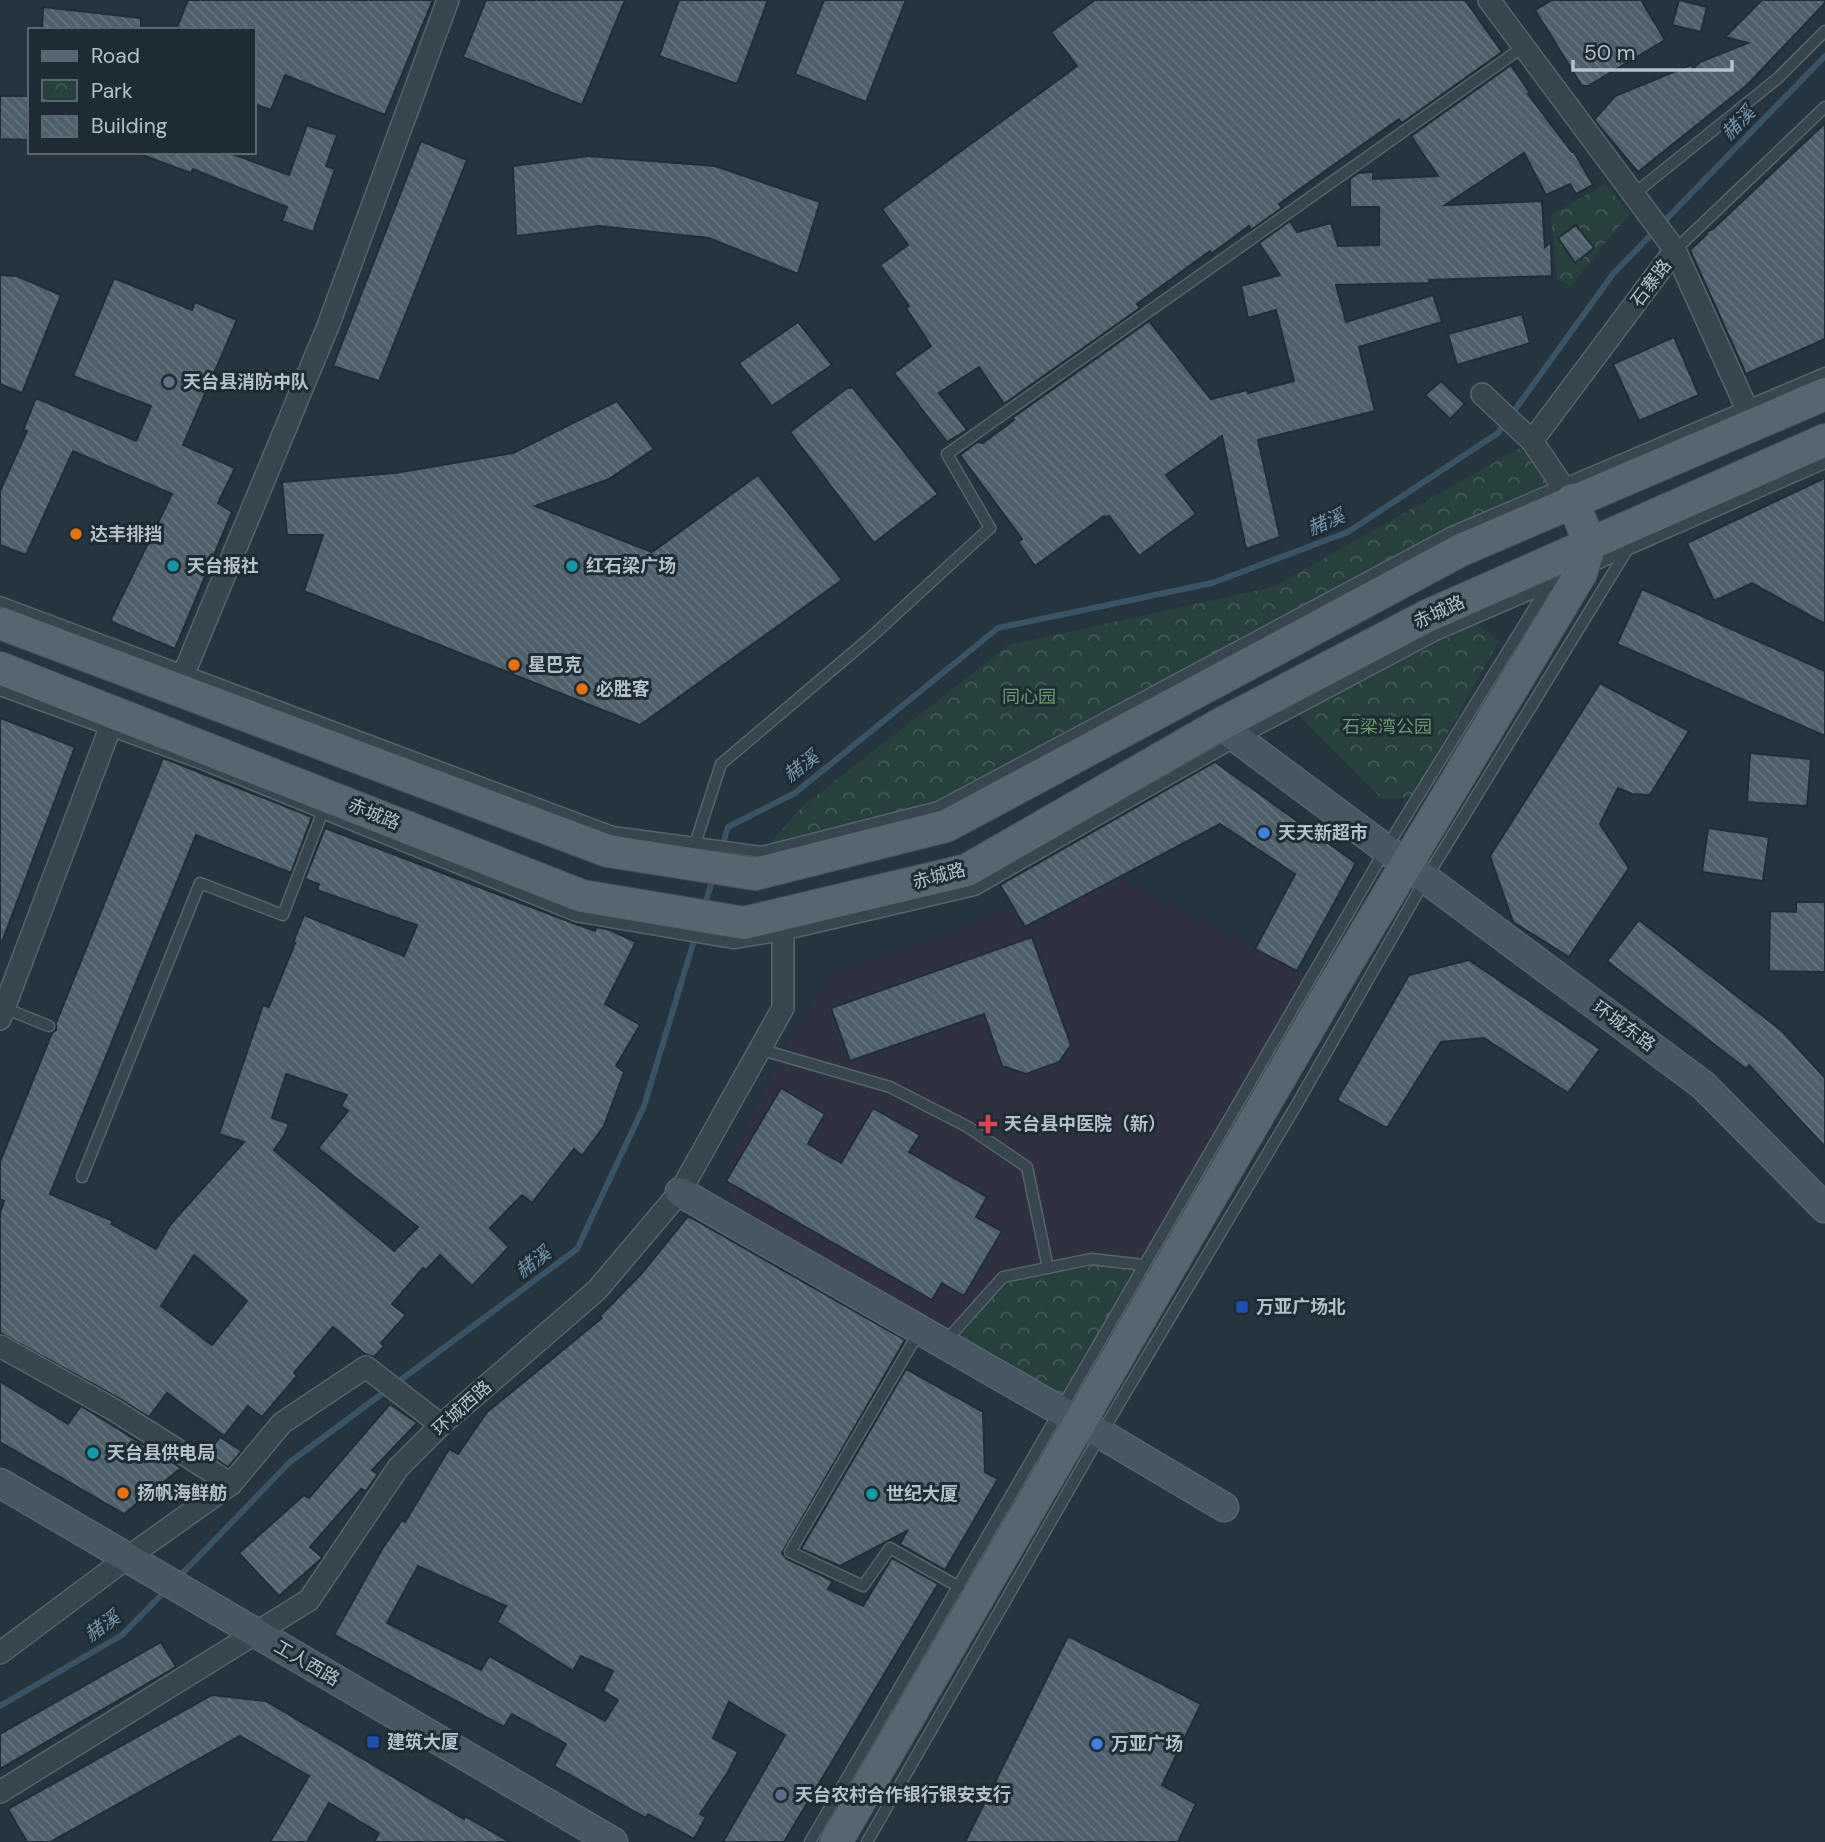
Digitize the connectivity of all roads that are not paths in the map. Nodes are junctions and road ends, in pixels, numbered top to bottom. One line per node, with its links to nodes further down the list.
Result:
1 (448, 0): 22 (street)
2 (1489, 0): 4 (street, 石寨路)
3 (1825, 31): 6 (lane)
4 (1523, 47): 6 (street, 石寨路); 28 (lane)
5 (1825, 107): 7 (lane)
6 (1634, 194): 7 (street, 石寨路)
7 (1675, 250): 11 (street); 13 (street, 石寨路)
8 (1825, 373): 11 (lane)
9 (1482, 394): 13 (street)
10 (1825, 394): 15 (main road)
11 (1746, 407): 15 (lane)
12 (1825, 440): 17 (main road, 赤城路)
13 (1532, 441): 15 (street)
14 (1825, 463): 16 (lane)
15 (1567, 493): 17 (main road); 28 (main road)
16 (1628, 550): 17 (lane); 29 (lane)
17 (1585, 558): 18 (lane); 25 (main road, 赤城路); 29 (main road)
18 (1548, 586): 25 (lane); 29 (lane)
19 (0, 602): 22 (lane)
20 (0, 624): 22 (main road)
21 (0, 668): 24 (main road, 赤城路)
22 (180, 680): 26 (main road); 28 (lane)
23 (0, 690): 27 (lane)
24 (116, 712): 27 (main road, 赤城路); 31 (street)
25 (1228, 732): 29 (main road, 环城东路); 30 (main road, 赤城路)
26 (318, 743): 27 (main road); 28 (main road)
27 (318, 798): 30 (main road, 赤城路); 34 (lane)
28 (691, 853)
29 (1405, 865): 36 (main road, 环城东路); 37 (lane); 41 (main road)
30 (783, 925): 33 (street, 环城西路)
31 (2, 1014): 32 (lane)
32 (49, 1026)
33 (759, 1049): 35 (street, 环城西路); 38 (lane)
34 (82, 1177)
35 (680, 1192): 39 (main road); 42 (street, 环城西路)
36 (1822, 1196)
37 (1144, 1265): 38 (lane); 41 (lane)
38 (1048, 1268): 39 (lane)
39 (932, 1337): 41 (main road); 47 (lane)
40 (0, 1346): 44 (street)
41 (1080, 1423): 45 (main road); 47 (lane); 53 (main road); 54 (lane)
42 (441, 1425): 44 (street); 48 (street, 环城西路)
43 (0, 1483): 46 (main road, 工人西路)
44 (231, 1484): 46 (street)
45 (1224, 1507)
46 (127, 1558): 48 (main road, 工人西路); 49 (street)
47 (959, 1587): 52 (lane)
48 (255, 1632): 50 (street, 环城西路); 51 (main road, 工人西路)
49 (0, 1653)
50 (0, 1792)
51 (614, 1842)
52 (810, 1842)
53 (836, 1842)
54 (867, 1842)

